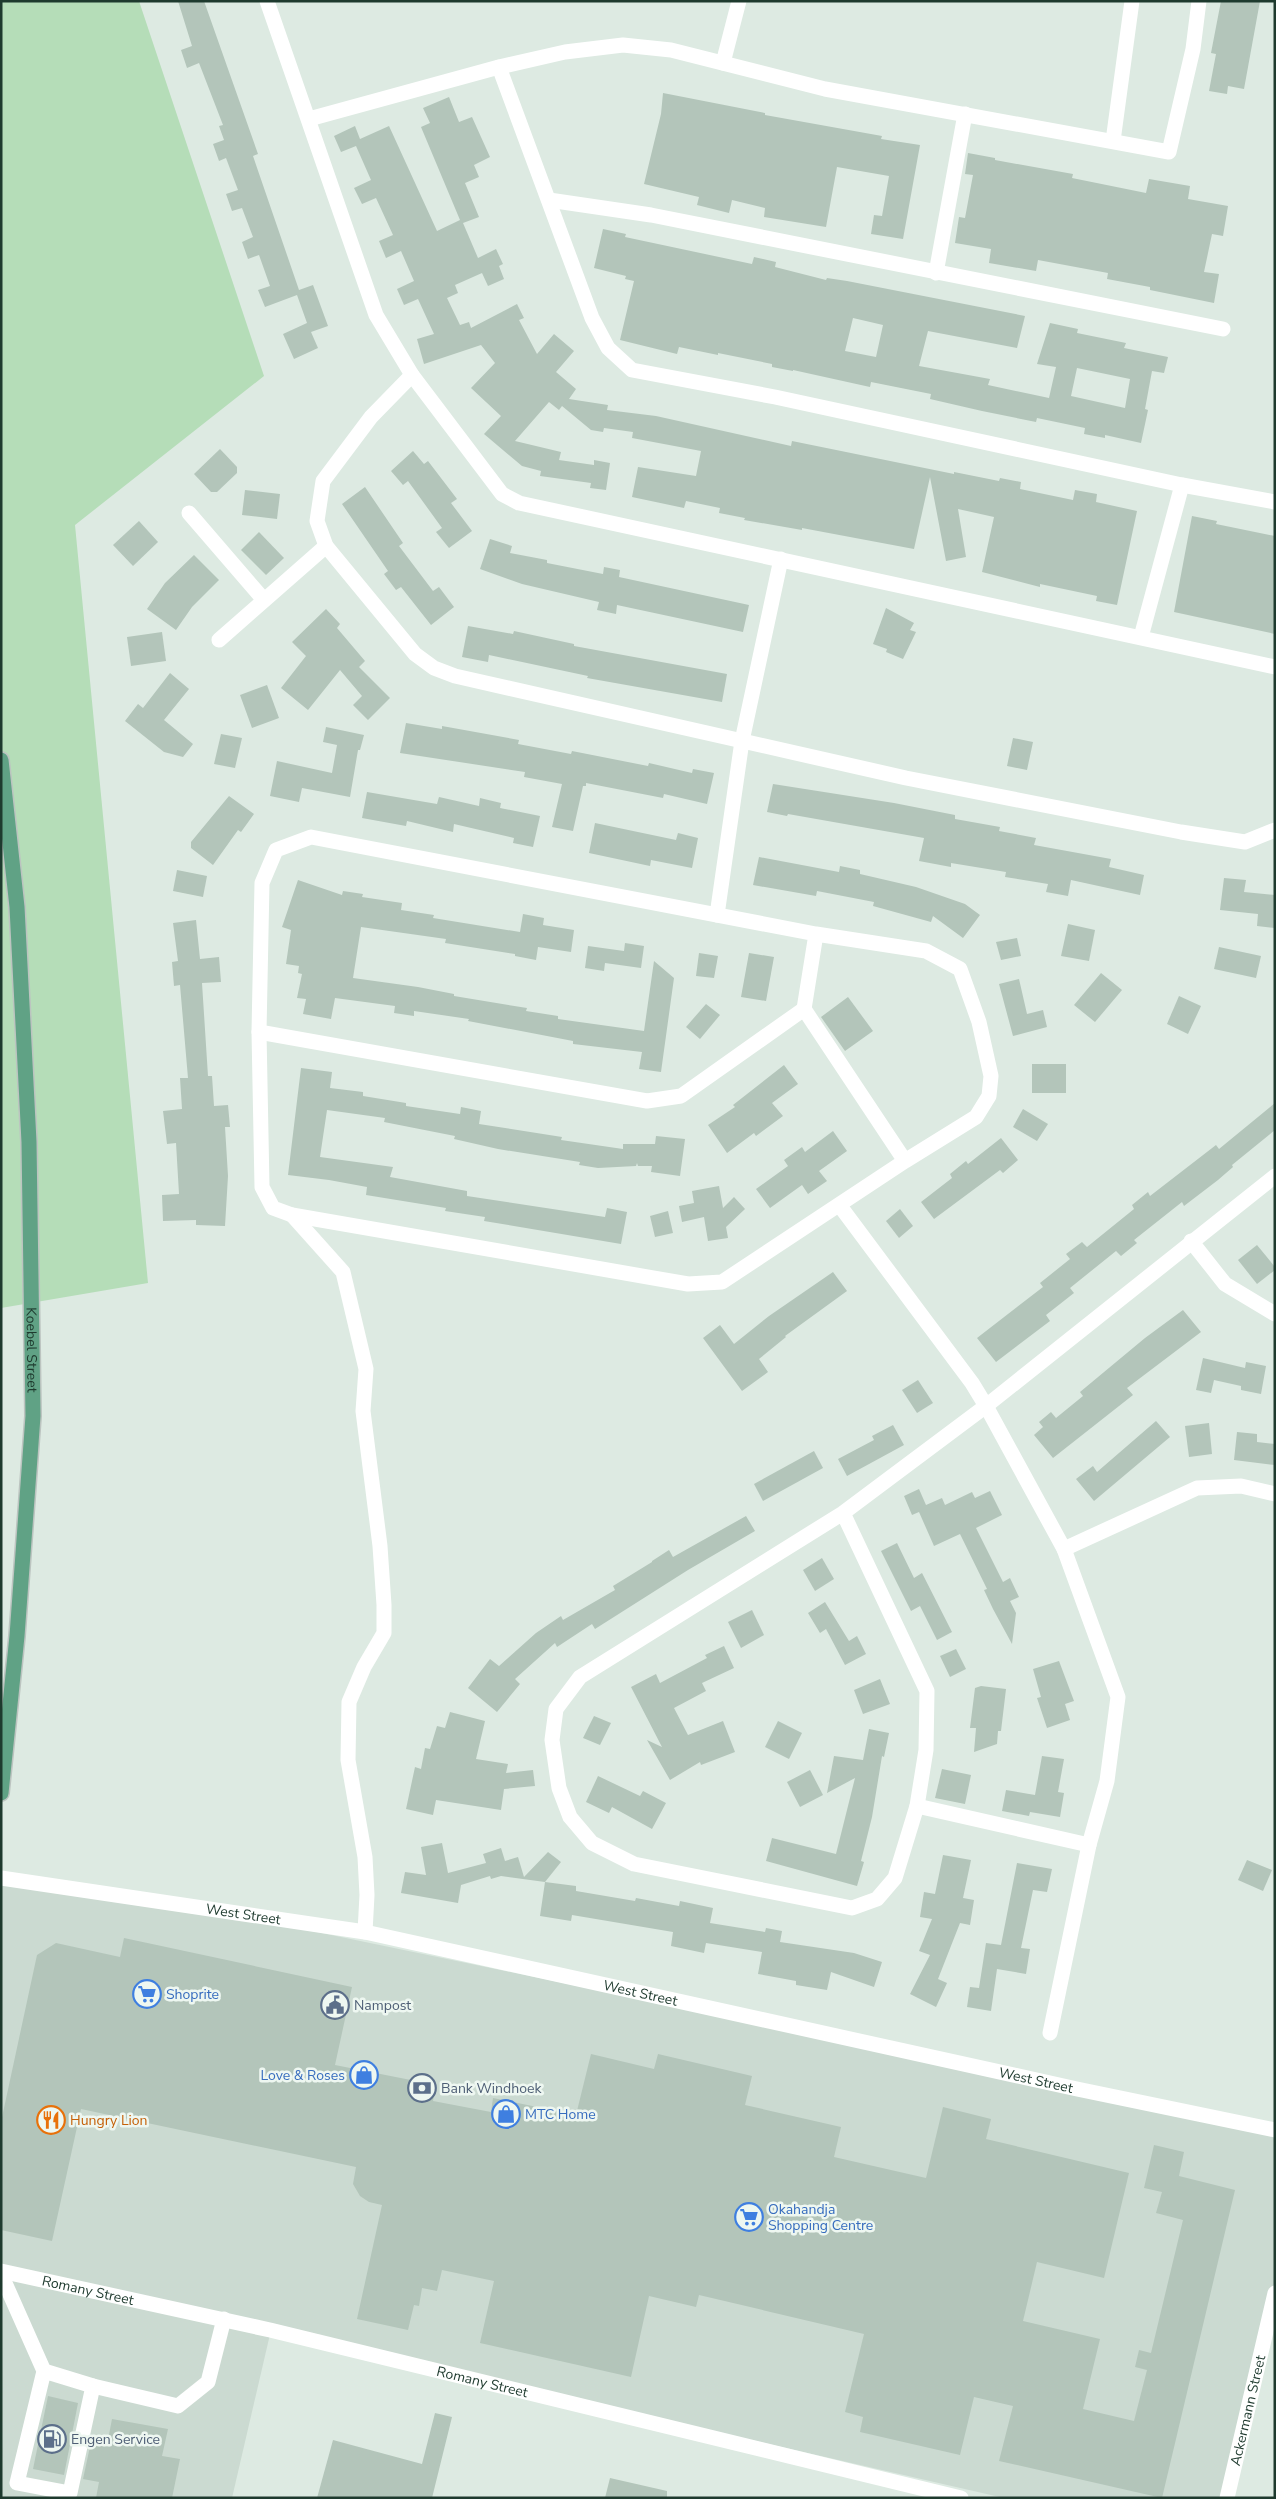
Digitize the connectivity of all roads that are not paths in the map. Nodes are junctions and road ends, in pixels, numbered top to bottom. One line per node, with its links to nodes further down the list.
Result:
1 (267, 1): 8 (street)
2 (739, 1): 5 (street)
3 (1132, 1): 9 (street)
4 (1200, 1): 9 (street)
5 (723, 64): 6 (street); 7 (street)
6 (499, 67): 8 (street); 10 (street)
7 (965, 114): 9 (street); 11 (street)
8 (309, 119): 13 (street)
9 (1113, 141)
10 (549, 200): 11 (street); 14 (street)
11 (936, 273): 12 (street)
12 (1223, 329)
13 (412, 375): 17 (street); 18 (street)
14 (1182, 485): 15 (street); 20 (street)
15 (1275, 502)
16 (188, 513): 19 (street)
17 (326, 546): 19 (street); 23 (street)
18 (781, 559): 20 (street); 23 (street)
19 (264, 600): 21 (street)
20 (1141, 637): 22 (street)
21 (219, 640)
22 (1275, 667)
23 (742, 741): 25 (street); 26 (street)
24 (1, 760): 40 (main road, Koebel Street)
25 (1275, 830)
26 (717, 915): 27 (street); 29 (street)
27 (816, 934): 28 (street); 30 (street)
28 (804, 1010): 29 (street); 30 (street)
29 (259, 1032): 33 (street)
30 (905, 1162): 32 (street)
31 (1275, 1176): 34 (street)
32 (840, 1206): 33 (street); 36 (street)
33 (292, 1215): 44 (street)
34 (1191, 1241): 35 (street); 36 (street)
35 (1275, 1314)
36 (986, 1406): 38 (street); 39 (street)
37 (1275, 1494): 39 (street)
38 (843, 1513): 41 (street); 41 (street)
39 (1064, 1550): 42 (street)
40 (1, 1793)
41 (917, 1806): 42 (street)
42 (1089, 1845): 45 (street)
43 (1, 1878): 44 (street, West Street)
44 (365, 1932): 46 (street, West Street)
45 (1050, 2033)
46 (1275, 2130)
47 (1, 2273): 49 (street, Romany Street); 50 (street)
48 (1275, 2293): 53 (street, Ackermann Street)
49 (224, 2319): 51 (street); 52 (street, Romany Street)
50 (44, 2372): 51 (street); 51 (street)
51 (93, 2386)
52 (961, 2498)
53 (1227, 2498)

